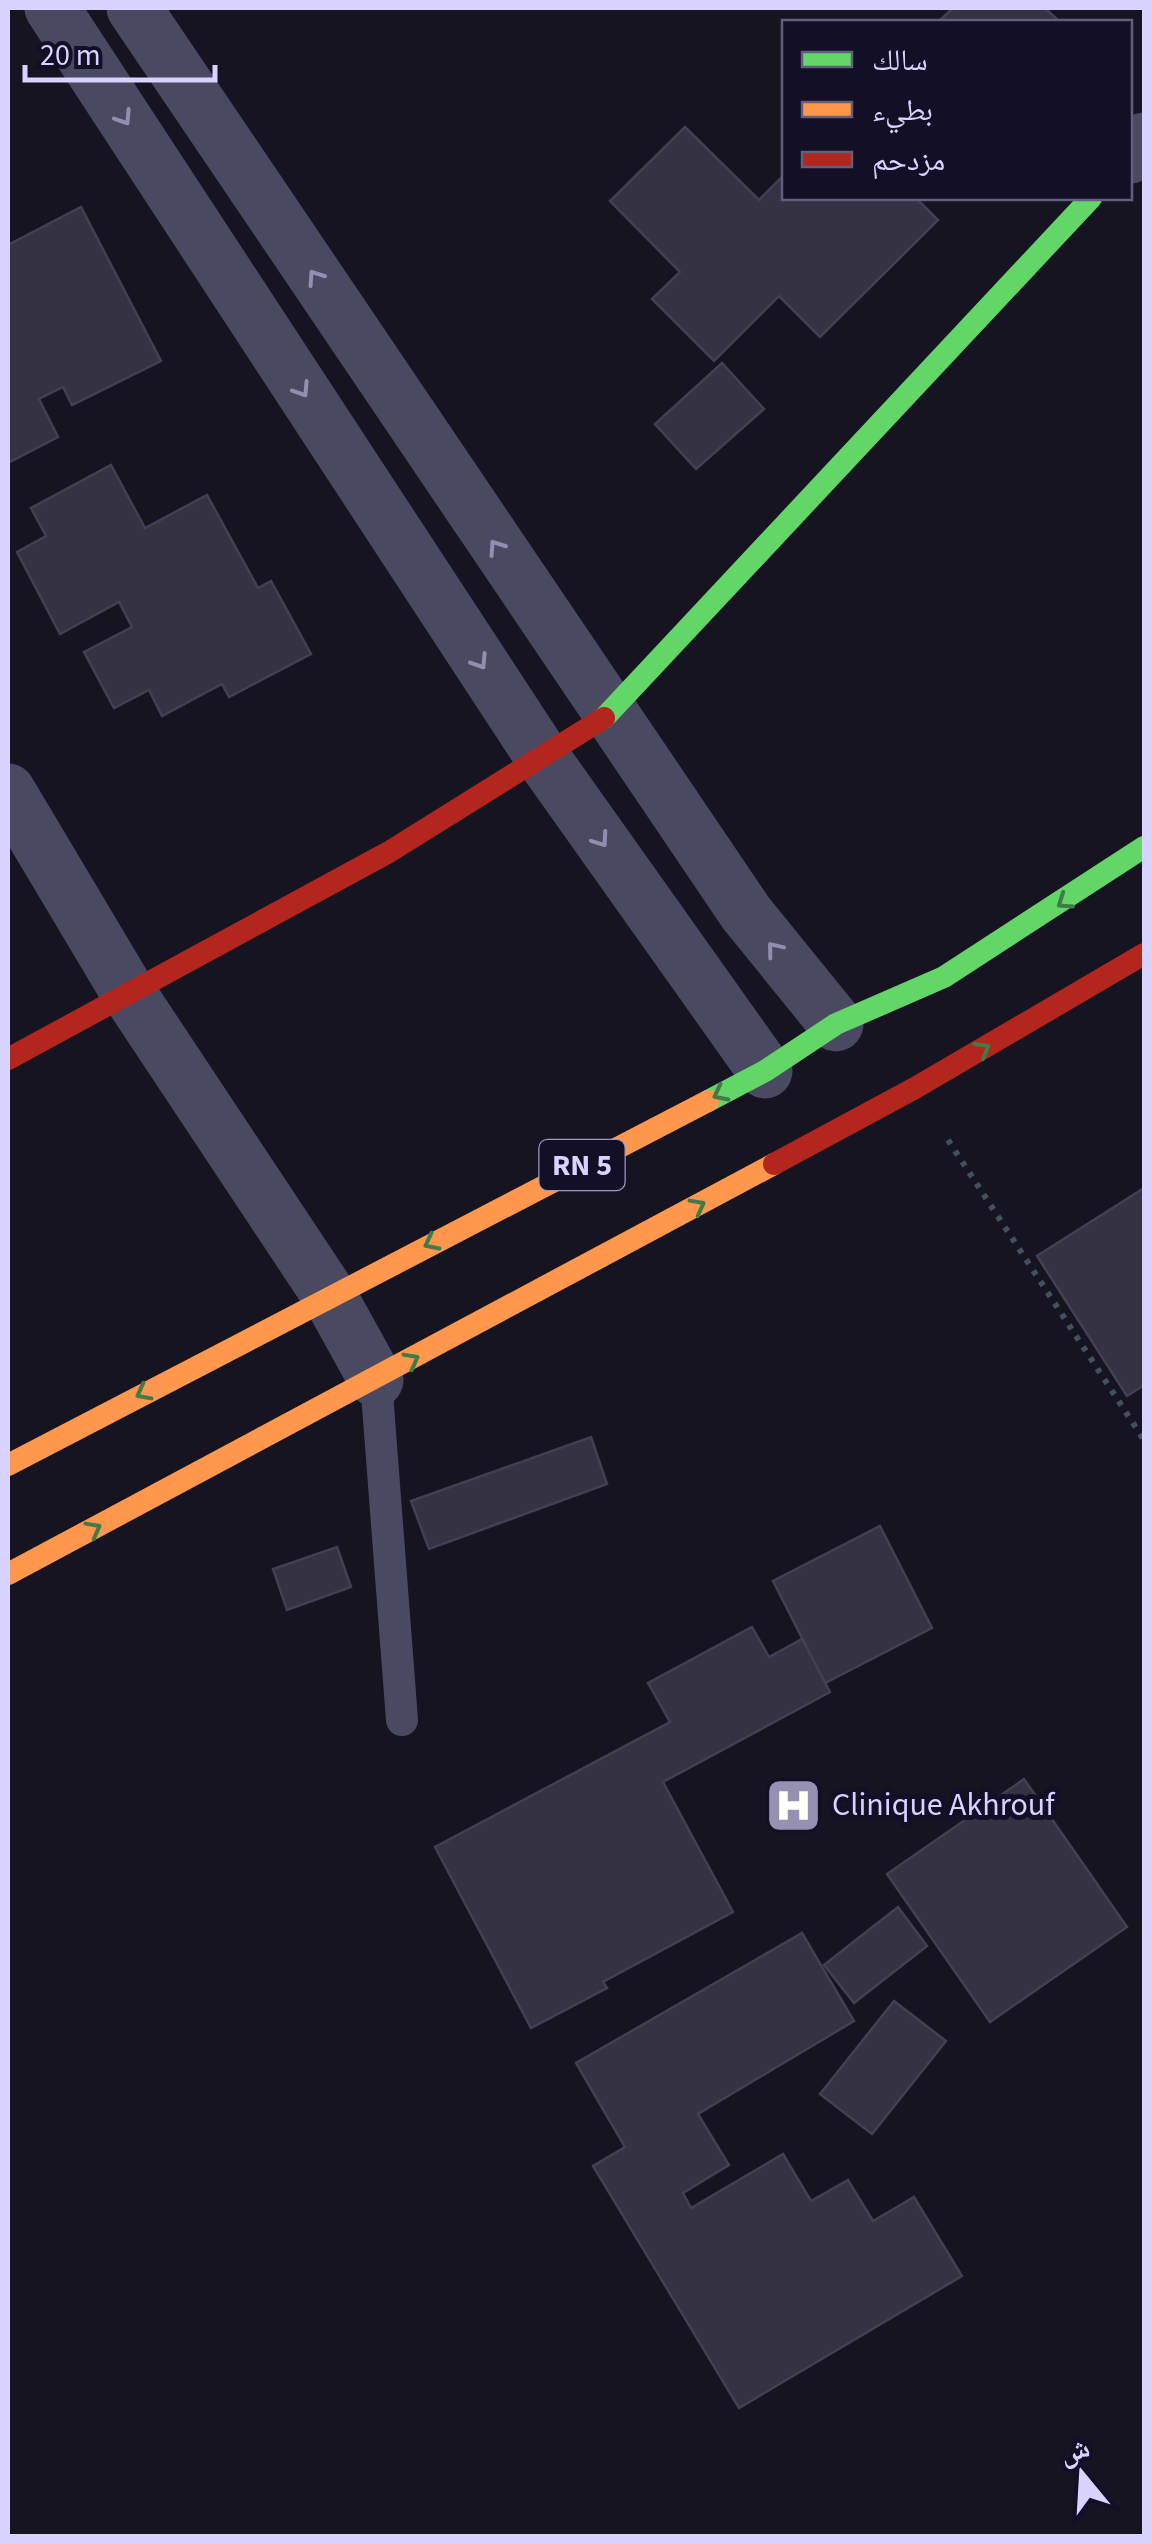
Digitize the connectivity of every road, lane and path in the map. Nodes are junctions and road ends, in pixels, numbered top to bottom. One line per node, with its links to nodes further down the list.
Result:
1 (52, 8): 5 (street, one-way to 5)
2 (134, 8): 4 (street, one-way to 2)
3 (1089, 200): 4 (main road)
4 (609, 714): 5 (main road); 10 (street, one-way to 4)
5 (545, 761): 9 (main road); 12 (street, one-way to 12)
6 (8, 791): 9 (street)
7 (1144, 847): 10 (main road, RN 5, one-way to 10)
8 (1144, 954): 13 (main road, one-way to 8)
9 (126, 989): 11 (main road); 14 (street)
10 (836, 1024): 12 (main road, RN 5)
11 (8, 1059)
12 (765, 1070): 14 (main road, RN 5, one-way to 14)
13 (915, 1088): 15 (main road, one-way to 13); 16 (path)
14 (329, 1296): 15 (street); 17 (main road, RN 5, one-way to 17)
15 (376, 1380): 18 (main road, one-way to 15); 19 (lane)
16 (1144, 1440)
17 (8, 1465)
18 (8, 1574)
19 (402, 1720)

